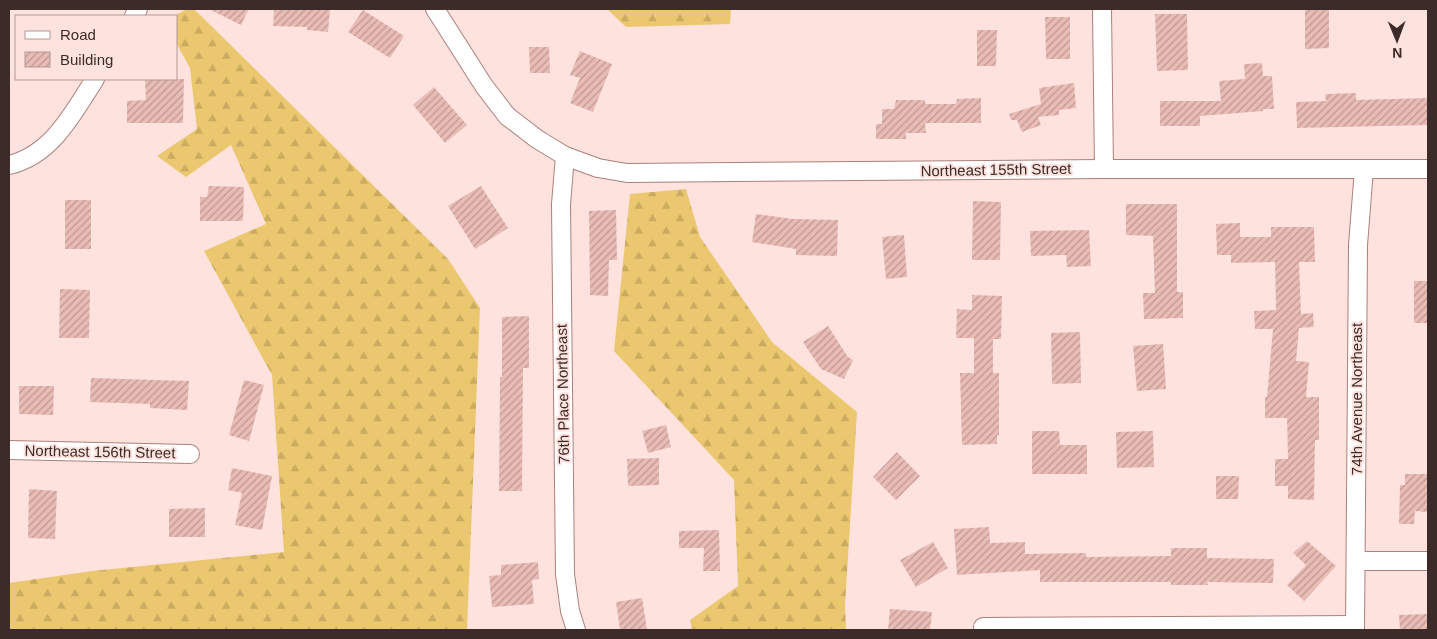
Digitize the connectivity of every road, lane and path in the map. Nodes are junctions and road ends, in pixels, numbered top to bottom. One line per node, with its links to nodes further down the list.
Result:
1 (435, 9): 4 (street, Northeast 155th Street)
2 (1102, 9): 6 (street)
3 (94, 80): 5 (street)
4 (566, 156): 6 (street, Northeast 155th Street); 15 (street, 76th Place Northeast)
5 (9, 165)
6 (1104, 169): 7 (street, Northeast 155th Street)
7 (1364, 169): 8 (street, Northeast 155th Street); 11 (street, 74th Avenue Northeast)
8 (1428, 169)
9 (9, 450): 10 (street, Northeast 156th Street)
10 (190, 454)
11 (1357, 561): 12 (street); 14 (street, 74th Avenue Northeast)
12 (1428, 561)
13 (983, 627): 14 (street)
14 (1355, 627)
15 (576, 630)

